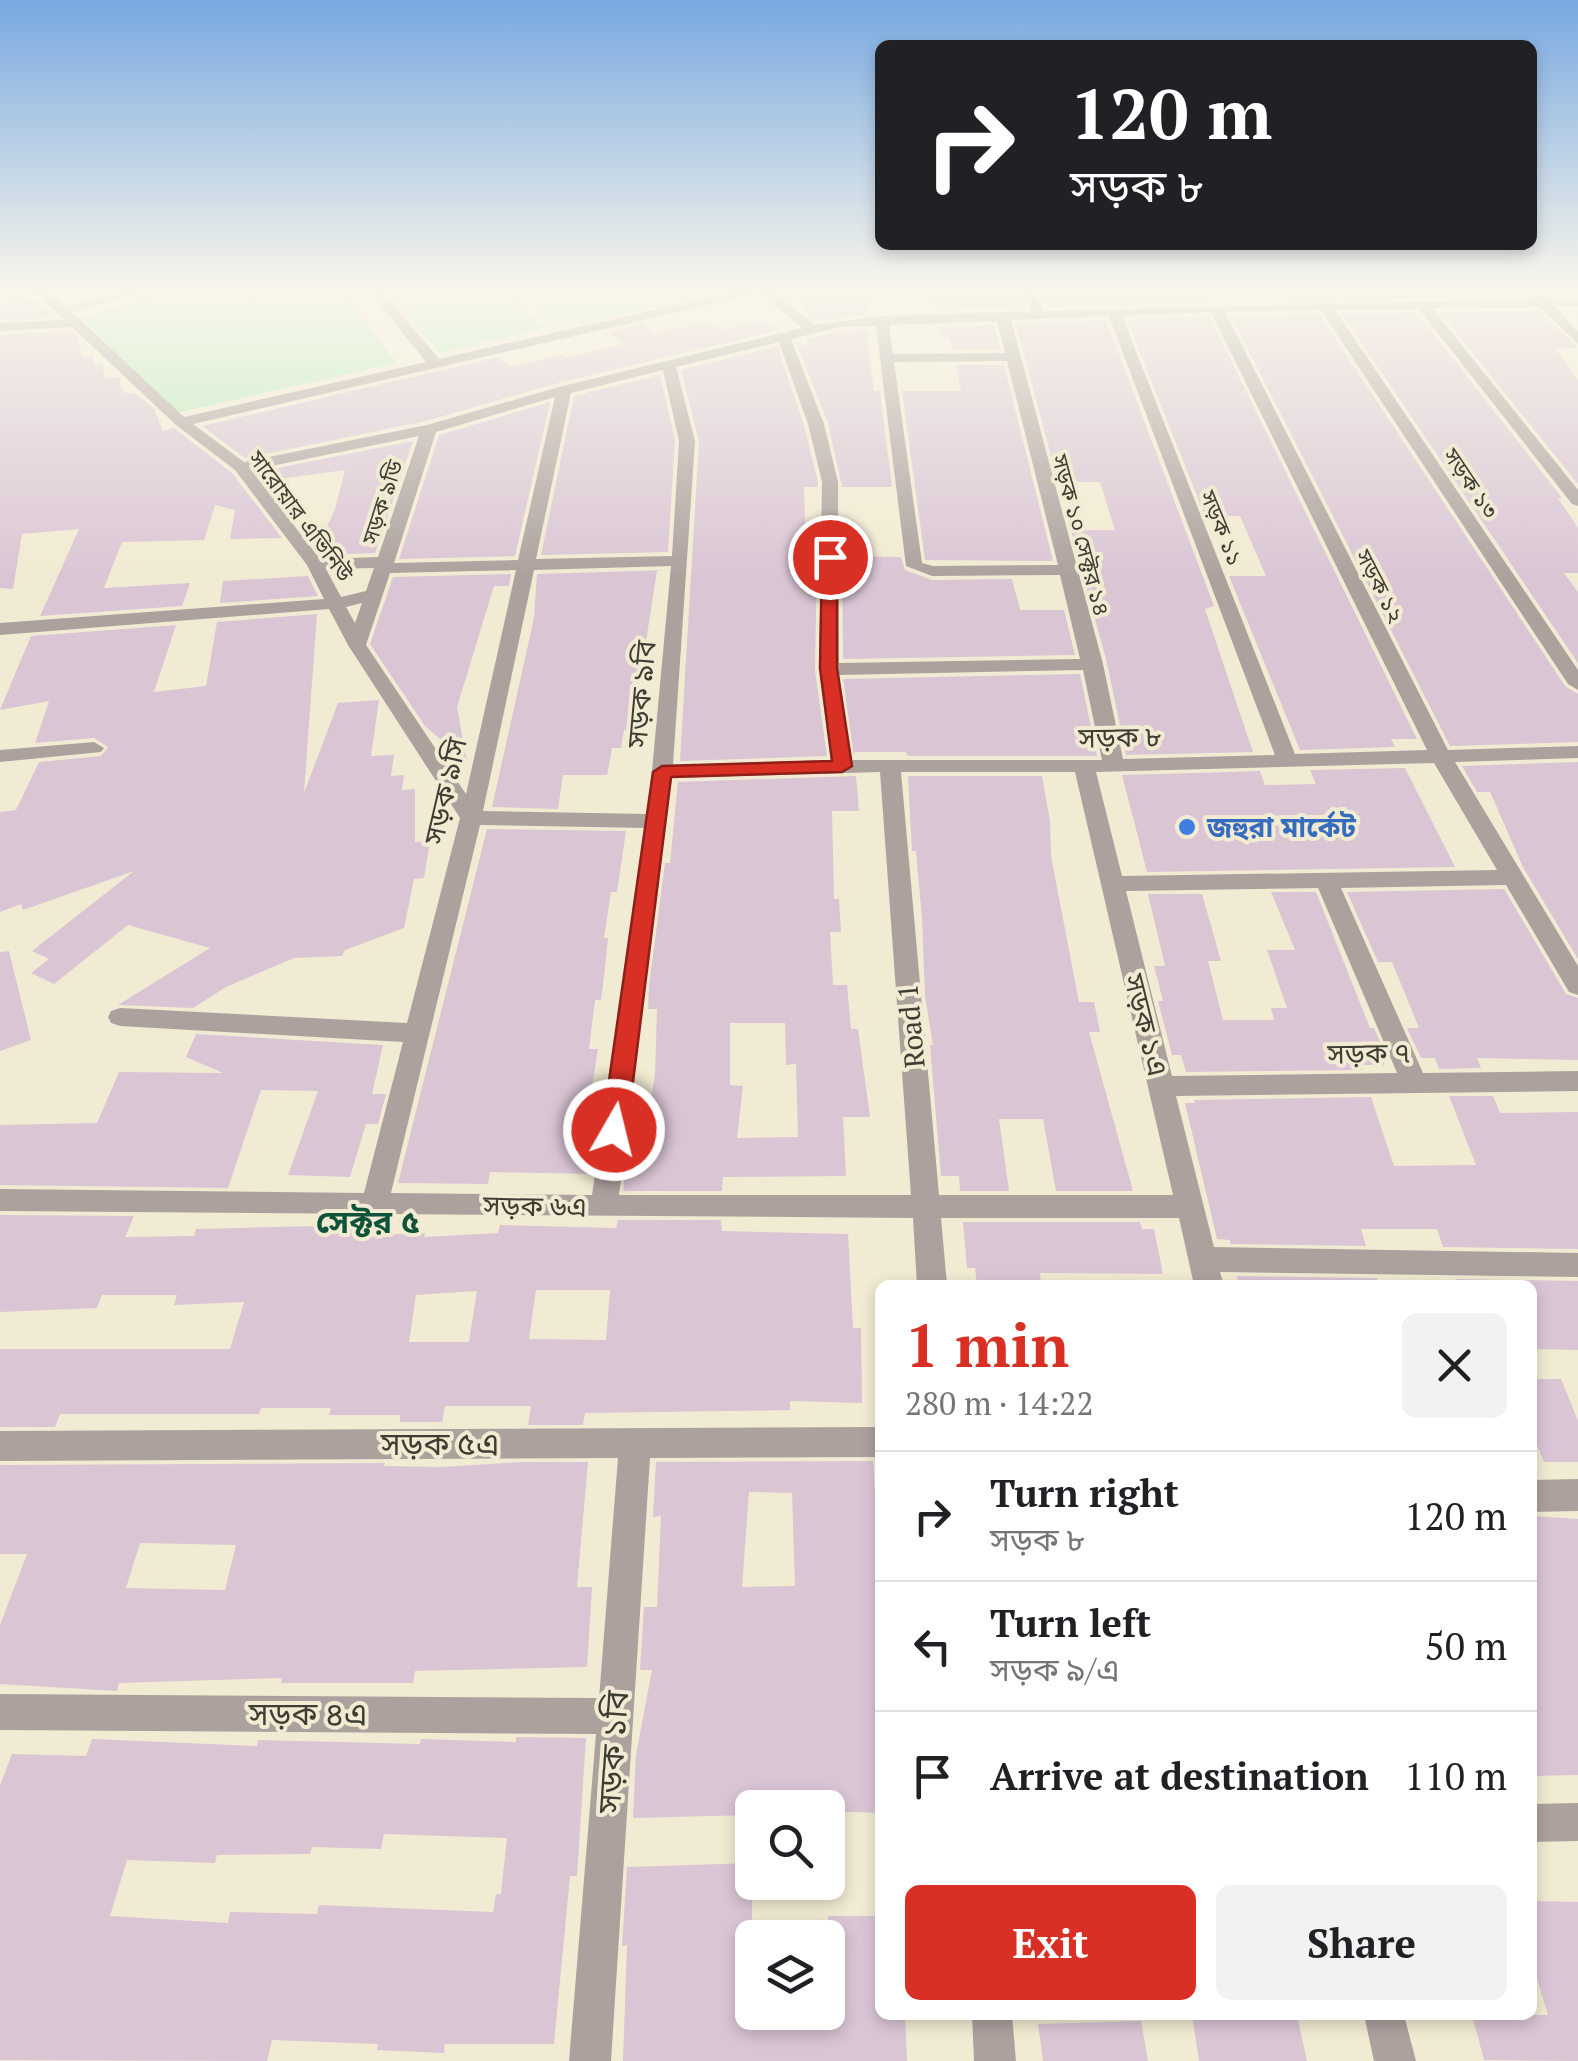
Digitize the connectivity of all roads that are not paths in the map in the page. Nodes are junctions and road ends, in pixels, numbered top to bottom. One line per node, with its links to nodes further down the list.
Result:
1 (141, 385): 13 (street, সারোয়ার এভিনিউ)
2 (336, 385): 13 (street)
3 (583, 385): 12 (street)
4 (675, 385): 17 (street, সড়ক ৯বি)
5 (802, 385): 27 (street)
6 (891, 385): 21 (street)
7 (1019, 385): 21 (street, সড়ক ১০ সেক্টর ১৪)
8 (1142, 385): 33 (street, সড়ক ১১)
9 (1255, 385): 31 (street, সড়ক ১২)
10 (1379, 385): 28 (street, সড়ক ১৩)
11 (1486, 385): 16 (street)
12 (564, 390): 14 (street); 19 (street, সড়ক ৯সি)
13 (181, 422): 15 (street, সারোয়ার এভিনিউ)
14 (429, 429): 15 (street); 20 (street, সড়ক ৯ডি)
15 (241, 468): 18 (street, সারোয়ার এভিনিউ)
16 (1578, 502)
17 (680, 561): 19 (street); 38 (street, সড়ক ৯বি)
18 (316, 564): 20 (street); 23 (street, সারোয়ার এভিনিউ)
19 (528, 564): 20 (street); 39 (street, সড়ক ৯সি)
20 (386, 565): 22 (street, সড়ক ৯ডি)
21 (1066, 570): 26 (street, সড়ক ১০ সেক্টর ১৪)
22 (376, 594): 23 (street); 25 (street, সড়ক ৯ডি)
23 (339, 603): 24 (street); 25 (street, সারোয়ার এভিনিউ)
24 (0, 632)
25 (357, 645): 39 (street, সারোয়ার এভিনিউ)
26 (1093, 664): 27 (street); 36 (street, সড়ক ১০ সেক্টর ১৪)
27 (828, 668): 34 (street)
28 (1578, 684)
29 (94, 748): 32 (street)
30 (1578, 752): 31 (street, সড়ক ৮)
31 (1439, 753): 33 (street, সড়ক ৮); 41 (street, সড়ক ১২)
32 (0, 756)
33 (1286, 760): 36 (street, সড়ক ৮)
34 (842, 766): 37 (street, সড়ক ৮); 38 (street, সড়ক ৮)
35 (1084, 766): 36 (street, সড়ক ৮); 37 (street, সড়ক ৮); 43 (street, সড়ক ১এ)
36 (1114, 766)
37 (890, 767): 52 (street, Road 1)
38 (662, 772): 40 (street, সড়ক ৯বি)
39 (471, 818): 40 (street); 46 (street, সড়ক ৯সি)
40 (658, 821): 54 (street, সড়ক ৯বি)
41 (1516, 877): 42 (street); 44 (street, সড়ক ১২)
42 (1326, 880): 43 (street); 48 (street)
43 (1112, 884): 49 (street, সড়ক ১এ)
44 (1578, 986)
45 (120, 1017): 46 (street)
46 (416, 1033): 51 (street, সড়ক ৯সি)
47 (1578, 1081): 48 (street, সড়ক ৭)
48 (1414, 1082): 49 (street, সড়ক ৭)
49 (1160, 1086): 53 (street, সড়ক ১এ)
50 (0, 1200): 51 (street, সড়ক ৬এ)
51 (375, 1203): 54 (street, সড়ক ৬এ)
52 (926, 1206): 53 (street, সড়ক ৬এ); 54 (street, সড়ক ৬এ); 57 (street, Road 1)
53 (1190, 1206): 56 (street, সড়ক ১এ)
54 (604, 1207)
55 (1578, 1265): 56 (street)
56 (1206, 1272)
57 (932, 1280)
58 (875, 1442): 59 (street, সড়ক ৫এ)
59 (636, 1443): 60 (street, সড়ক ৫এ); 64 (street, সড়ক ১বি)
60 (0, 1446)
61 (1578, 1495): 62 (street)
62 (1537, 1496)
63 (0, 1712): 64 (street, সড়ক ৪এ)
64 (615, 1716): 69 (street, সড়ক ১বি)
65 (1578, 1822): 66 (street)
66 (1537, 1823)
67 (992, 2020): 70 (street)
68 (1385, 2020): 71 (street)
69 (590, 2061)
70 (996, 2061)
71 (1395, 2061)

